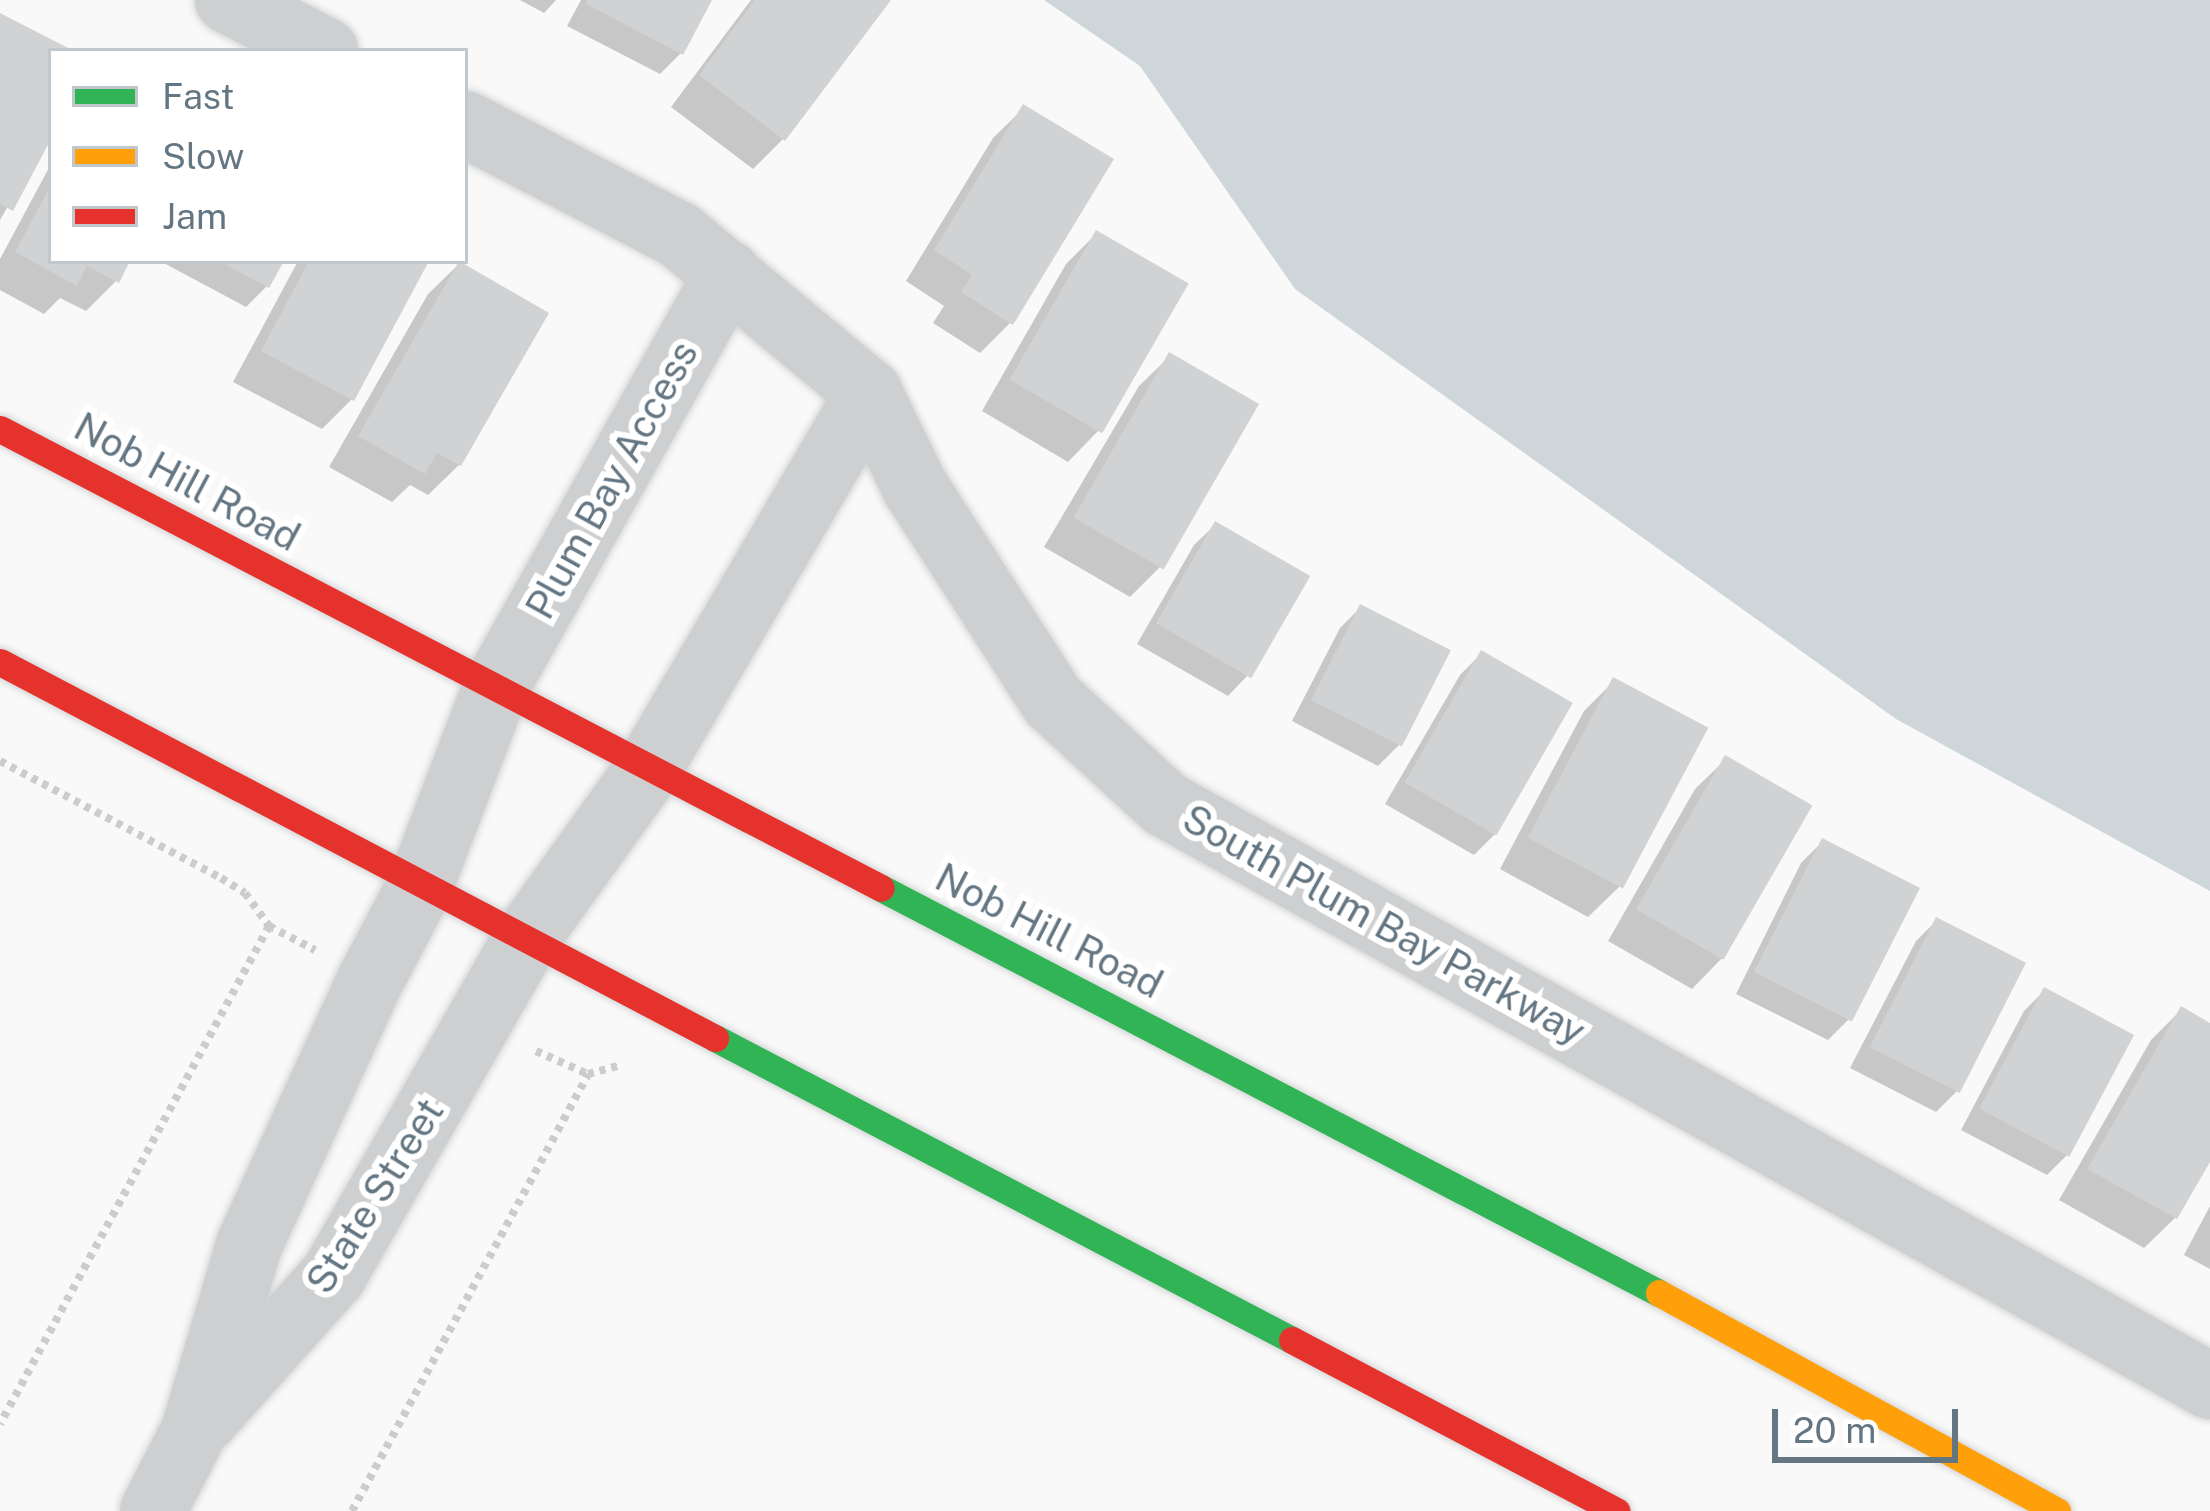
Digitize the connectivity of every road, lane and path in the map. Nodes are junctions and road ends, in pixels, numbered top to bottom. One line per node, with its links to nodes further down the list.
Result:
1 (228, 0): 2 (street)
2 (319, 48)
3 (468, 126): 4 (street, South Plum Bay Parkway)
4 (728, 274): 5 (street, South Plum Bay Parkway); 8 (street, Plum Bay Access)
5 (869, 393): 10 (street); 14 (street, South Plum Bay Parkway)
6 (0, 429): 8 (main road, Nob Hill Road)
7 (0, 662): 11 (main road)
8 (496, 687): 10 (main road, Nob Hill Road); 11 (street, Plum Bay Access)
9 (0, 761): 15 (path)
10 (649, 768): 12 (street, State Street); 20 (main road, Nob Hill Road)
11 (420, 886): 12 (main road); 16 (street, State Street)
12 (526, 939): 16 (street, State Street); 19 (main road)
13 (628, 1066): 18 (path)
14 (2210, 1386)
15 (0, 1424)
16 (194, 1431): 17 (street, State Street)
17 (153, 1511)
18 (352, 1511)
19 (1617, 1511)
20 (2057, 1511)

